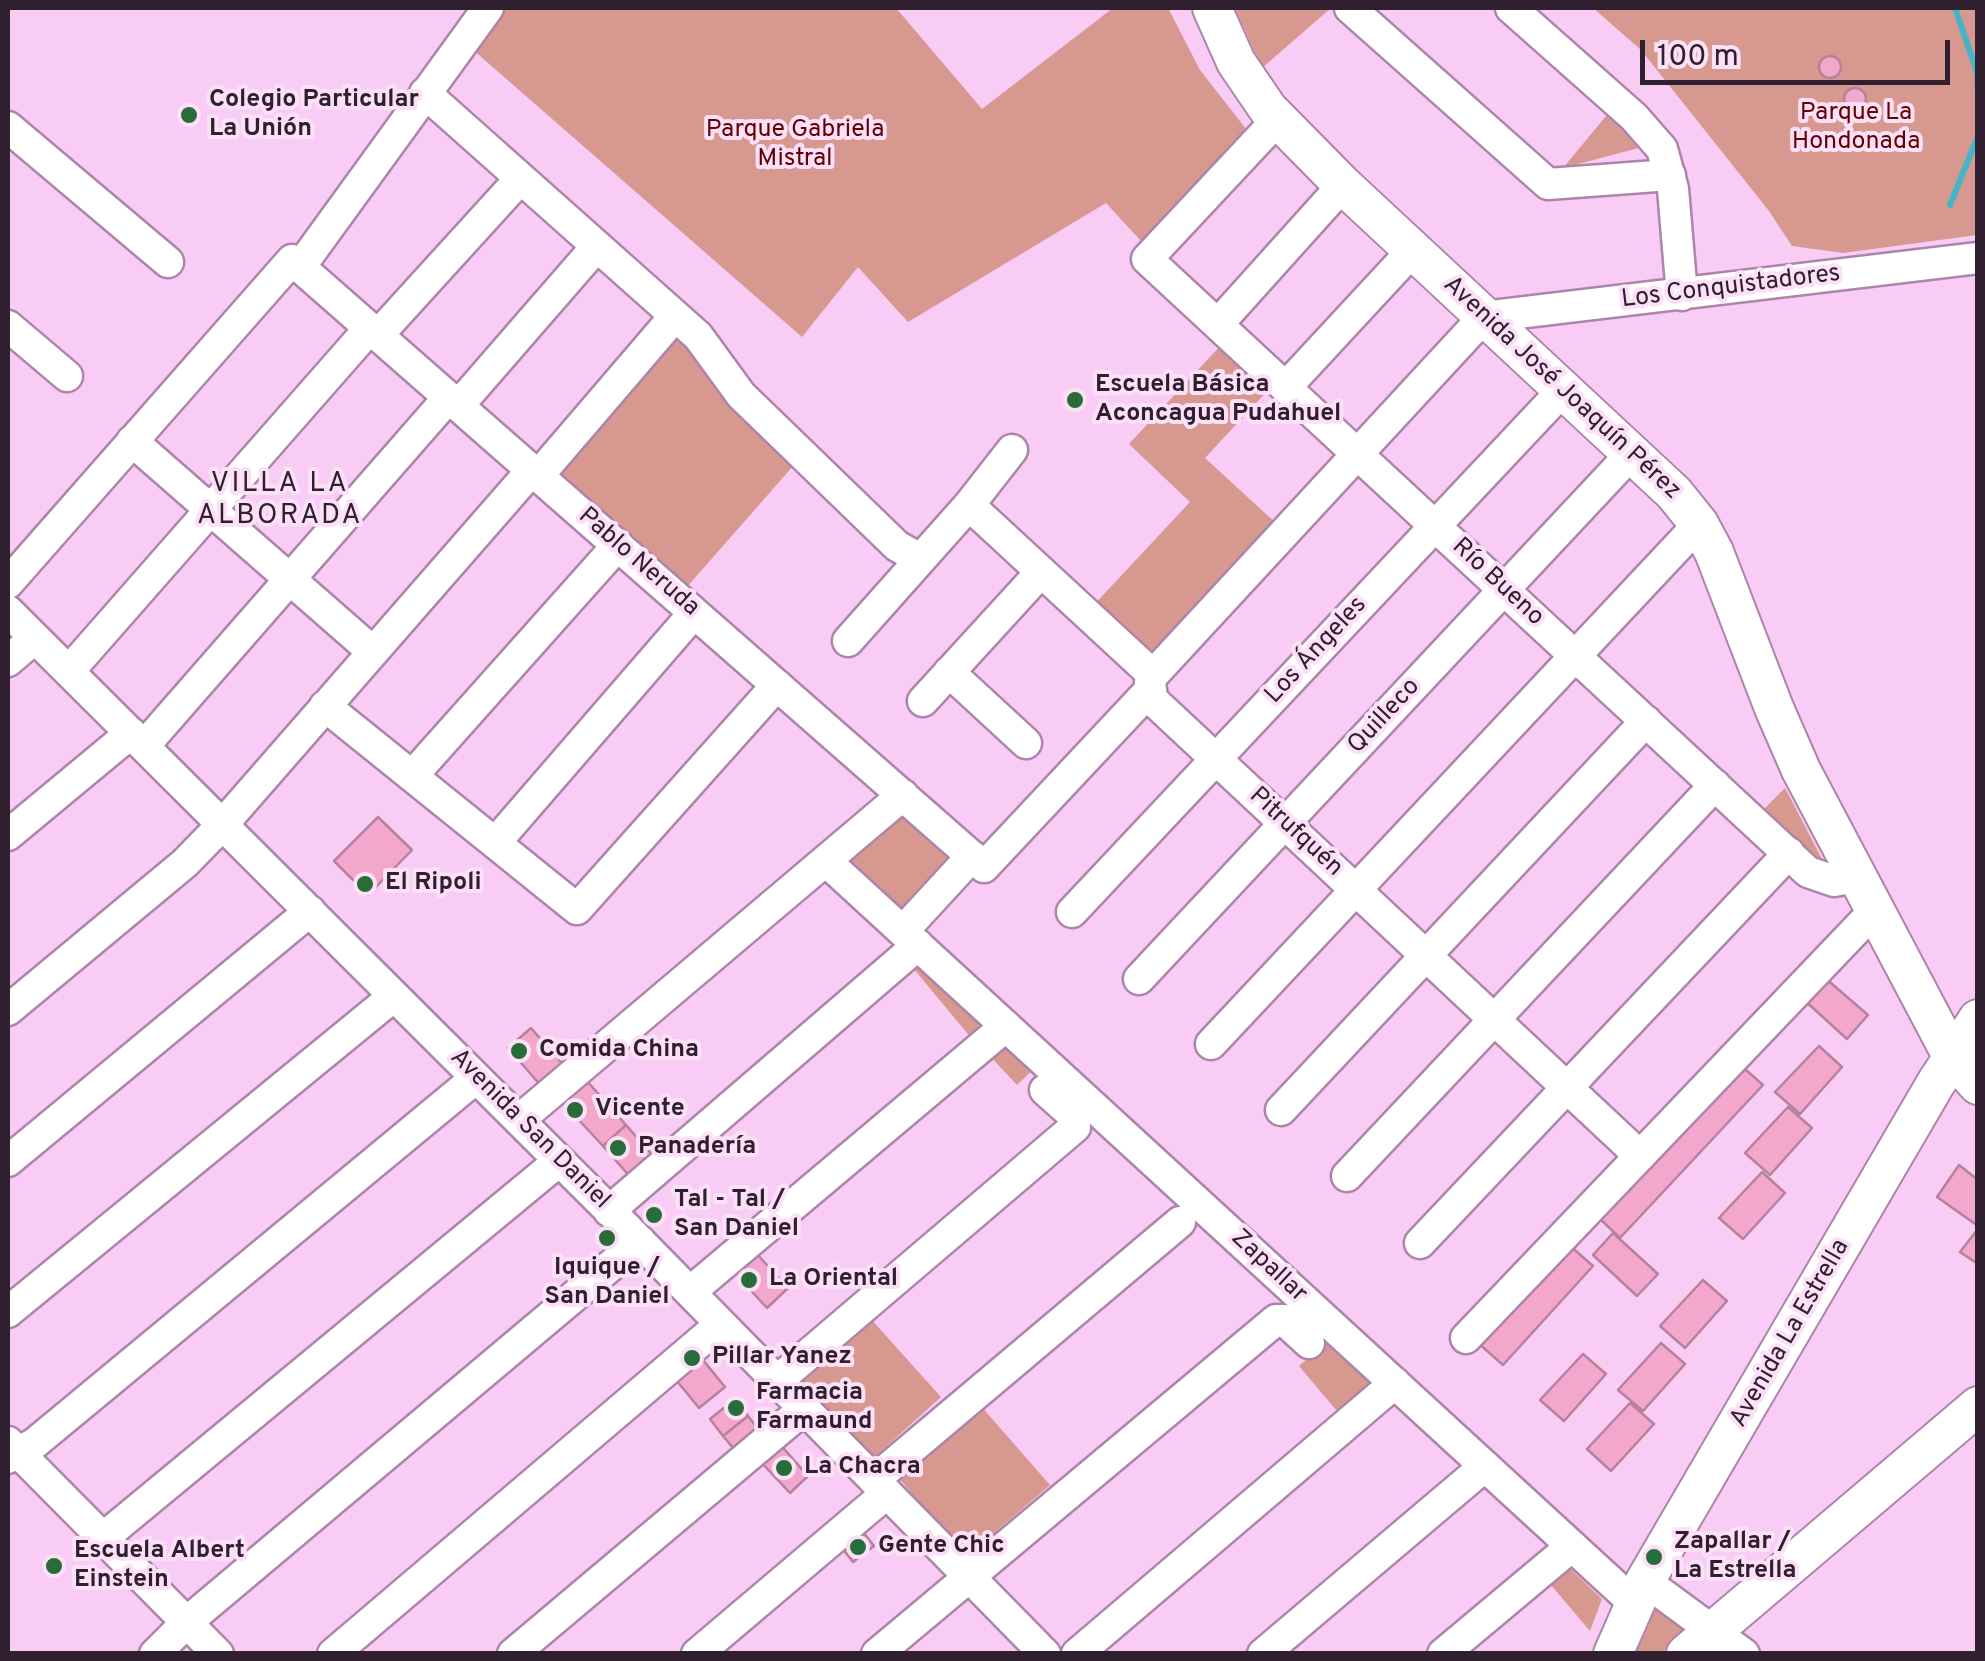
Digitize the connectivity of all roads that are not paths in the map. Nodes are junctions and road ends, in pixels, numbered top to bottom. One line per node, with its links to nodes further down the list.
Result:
1 (488, 8): 5 (street)
2 (1212, 8): 6 (main road, Avenida José Joaquín Pérez)
3 (1350, 8): 8 (street)
4 (1511, 8): 8 (street)
5 (425, 94): 9 (street); 15 (street)
6 (1278, 119): 10 (main road, Avenida José Joaquín Pérez); 19 (street, Río Bueno)
7 (8, 127): 14 (street)
8 (1670, 175): 16 (street)
9 (520, 178): 11 (street); 21 (street)
10 (1343, 185): 12 (main road, Avenida José Joaquín Pérez); 19 (street)
11 (597, 246): 17 (street); 25 (street)
12 (1413, 250): 18 (main road, Avenida José Joaquín Pérez); 23 (street)
13 (1978, 258): 16 (street, Los Conquistadores)
14 (168, 262)
15 (296, 263): 21 (street, Pablo Neruda); 26 (street)
16 (1682, 295): 18 (street, Los Conquistadores)
17 (676, 316): 30 (street); 36 (street)
18 (1484, 317): 24 (main road, Avenida José Joaquín Pérez); 28 (street)
19 (1218, 324): 23 (street, Río Bueno)
20 (8, 326): 22 (street)
21 (374, 332): 25 (street, Pablo Neruda); 32 (street)
22 (67, 376)
23 (1286, 387): 28 (street, Río Bueno)
24 (1563, 390): 29 (main road, Avenida José Joaquín Pérez); 34 (street, Los Ángeles)
25 (453, 402): 30 (street, Pablo Neruda); 38 (street)
26 (132, 441): 32 (street); 39 (street)
27 (1012, 450): 31 (street)
28 (1358, 454): 34 (street, Río Bueno); 50 (street)
29 (1632, 454): 33 (main road, Avenida José Joaquín Pérez); 40 (street, Quilleco)
30 (535, 473): 35 (street, Pablo Neruda); 45 (street)
31 (969, 505): 36 (street); 37 (street, Pitrufquén)
32 (211, 510): 38 (street); 48 (street)
33 (1699, 524): 46 (street); 69 (main road, Avenida José Joaquín Pérez)
34 (1435, 526): 40 (street, Río Bueno); 57 (street, Los Ángeles)
35 (618, 546): 42 (street, Pablo Neruda); 58 (street)
36 (920, 560): 44 (street)
37 (1042, 572): 49 (street); 50 (street, Pitrufquén)
38 (290, 579): 45 (street); 55 (street)
39 (8, 583)
40 (1504, 590): 46 (street, Río Bueno); 62 (street, Quilleco)
41 (8, 611): 43 (street, Avenida San Daniel)
42 (694, 613): 51 (street, Pablo Neruda); 64 (street)
43 (35, 638): 47 (street); 48 (street, Avenida San Daniel)
44 (848, 641)
45 (372, 652): 53 (street)
46 (1576, 656): 54 (street, Río Bueno); 68 (street)
47 (8, 661)
48 (68, 671): 55 (street, Avenida San Daniel)
49 (949, 672): 52 (street); 56 (street)
50 (1152, 683): 57 (street, Pitrufquén); 67 (street)
51 (777, 685): 60 (street, Pablo Neruda); 64 (street)
52 (924, 701)
53 (325, 706): 58 (street); 61 (street)
54 (1646, 721): 59 (street, Río Bueno); 73 (street)
55 (137, 740): 61 (street, Avenida San Daniel); 63 (street)
56 (1026, 743)
57 (1216, 759): 62 (street, Pitrufquén); 71 (street, Los Ángeles)
58 (412, 776): 64 (street)
59 (1714, 785): 65 (street, Río Bueno); 78 (street)
60 (903, 796): 66 (street); 67 (street, Pablo Neruda)
61 (223, 824): 70 (street, Avenida San Daniel); 76 (street)
62 (1285, 824): 68 (street, Pitrufquén); 74 (street, Quilleco)
63 (8, 835)
64 (494, 842)
65 (1789, 854): 69 (street, Río Bueno); 85 (street)
66 (826, 861): 72 (street, Zapallar); 87 (street)
67 (978, 861): 72 (street)
68 (1356, 890): 73 (street, Pitrufquén); 80 (street)
69 (1866, 893): 81 (main road, Avenida José Joaquín Pérez); 88 (street)
70 (310, 911): 75 (street, Avenida San Daniel); 90 (street)
71 (1072, 912)
72 (910, 938): 79 (street, Zapallar); 92 (street)
73 (1426, 956): 78 (street, Pitrufquén); 86 (street)
74 (1139, 978)
75 (394, 996): 82 (street, Avenida San Daniel); 97 (street)
76 (8, 1010)
77 (1978, 1019): 81 (main road, Avenida La Estrella)
78 (1494, 1020): 85 (street, Pitrufquén); 91 (street)
79 (1006, 1026): 96 (street); 102 (street, Zapallar)
80 (1211, 1044)
81 (1952, 1056): 83 (main road, Avenida José Joaquín Pérez); 111 (main road, Avenida La Estrella)
82 (476, 1078): 87 (street, Avenida San Daniel); 105 (street)
83 (1978, 1085)
84 (1044, 1088): 101 (street)
85 (1566, 1088): 88 (street, Pitrufquén); 95 (street)
86 (1281, 1110)
87 (519, 1120): 89 (street, Avenida San Daniel)
88 (1640, 1156): 99 (street)
89 (560, 1160): 92 (street, Avenida San Daniel); 108 (street)
90 (8, 1161)
91 (1347, 1176)
92 (609, 1210): 94 (street, Avenida San Daniel)
93 (1180, 1222): 107 (street)
94 (640, 1242): 96 (street, Avenida San Daniel); 112 (street)
95 (1420, 1243)
96 (690, 1292): 98 (street, Avenida San Daniel)
97 (8, 1312)
98 (721, 1324): 101 (street, Avenida San Daniel); 116 (street)
99 (1466, 1338)
100 (1309, 1343): 110 (street)
101 (777, 1381): 104 (street, Avenida San Daniel)
102 (1395, 1384): 106 (street, Zapallar); 121 (street)
103 (1978, 1406): 113 (main road)
104 (804, 1408): 107 (street, Avenida San Daniel); 117 (street)
105 (11, 1451): 108 (street)
106 (1485, 1466): 109 (street, Zapallar); 122 (street)
107 (881, 1487): 110 (street, Avenida San Daniel); 118 (street)
108 (103, 1538): 112 (street)
109 (1572, 1546): 111 (street, Zapallar); 123 (street)
110 (968, 1576): 119 (street); 120 (street, Avenida San Daniel)
111 (1640, 1592): 113 (street, Zapallar); 124 (main road, Avenida La Estrella)
112 (187, 1622): 114 (street); 115 (street)
113 (1700, 1642): 125 (street, Zapallar)
114 (154, 1654)
115 (218, 1654)
116 (333, 1654)
117 (513, 1654)
118 (697, 1654)
119 (877, 1654)
120 (1045, 1654)
121 (1077, 1654)
122 (1262, 1654)
123 (1443, 1654)
124 (1614, 1654)
125 (1744, 1654)

